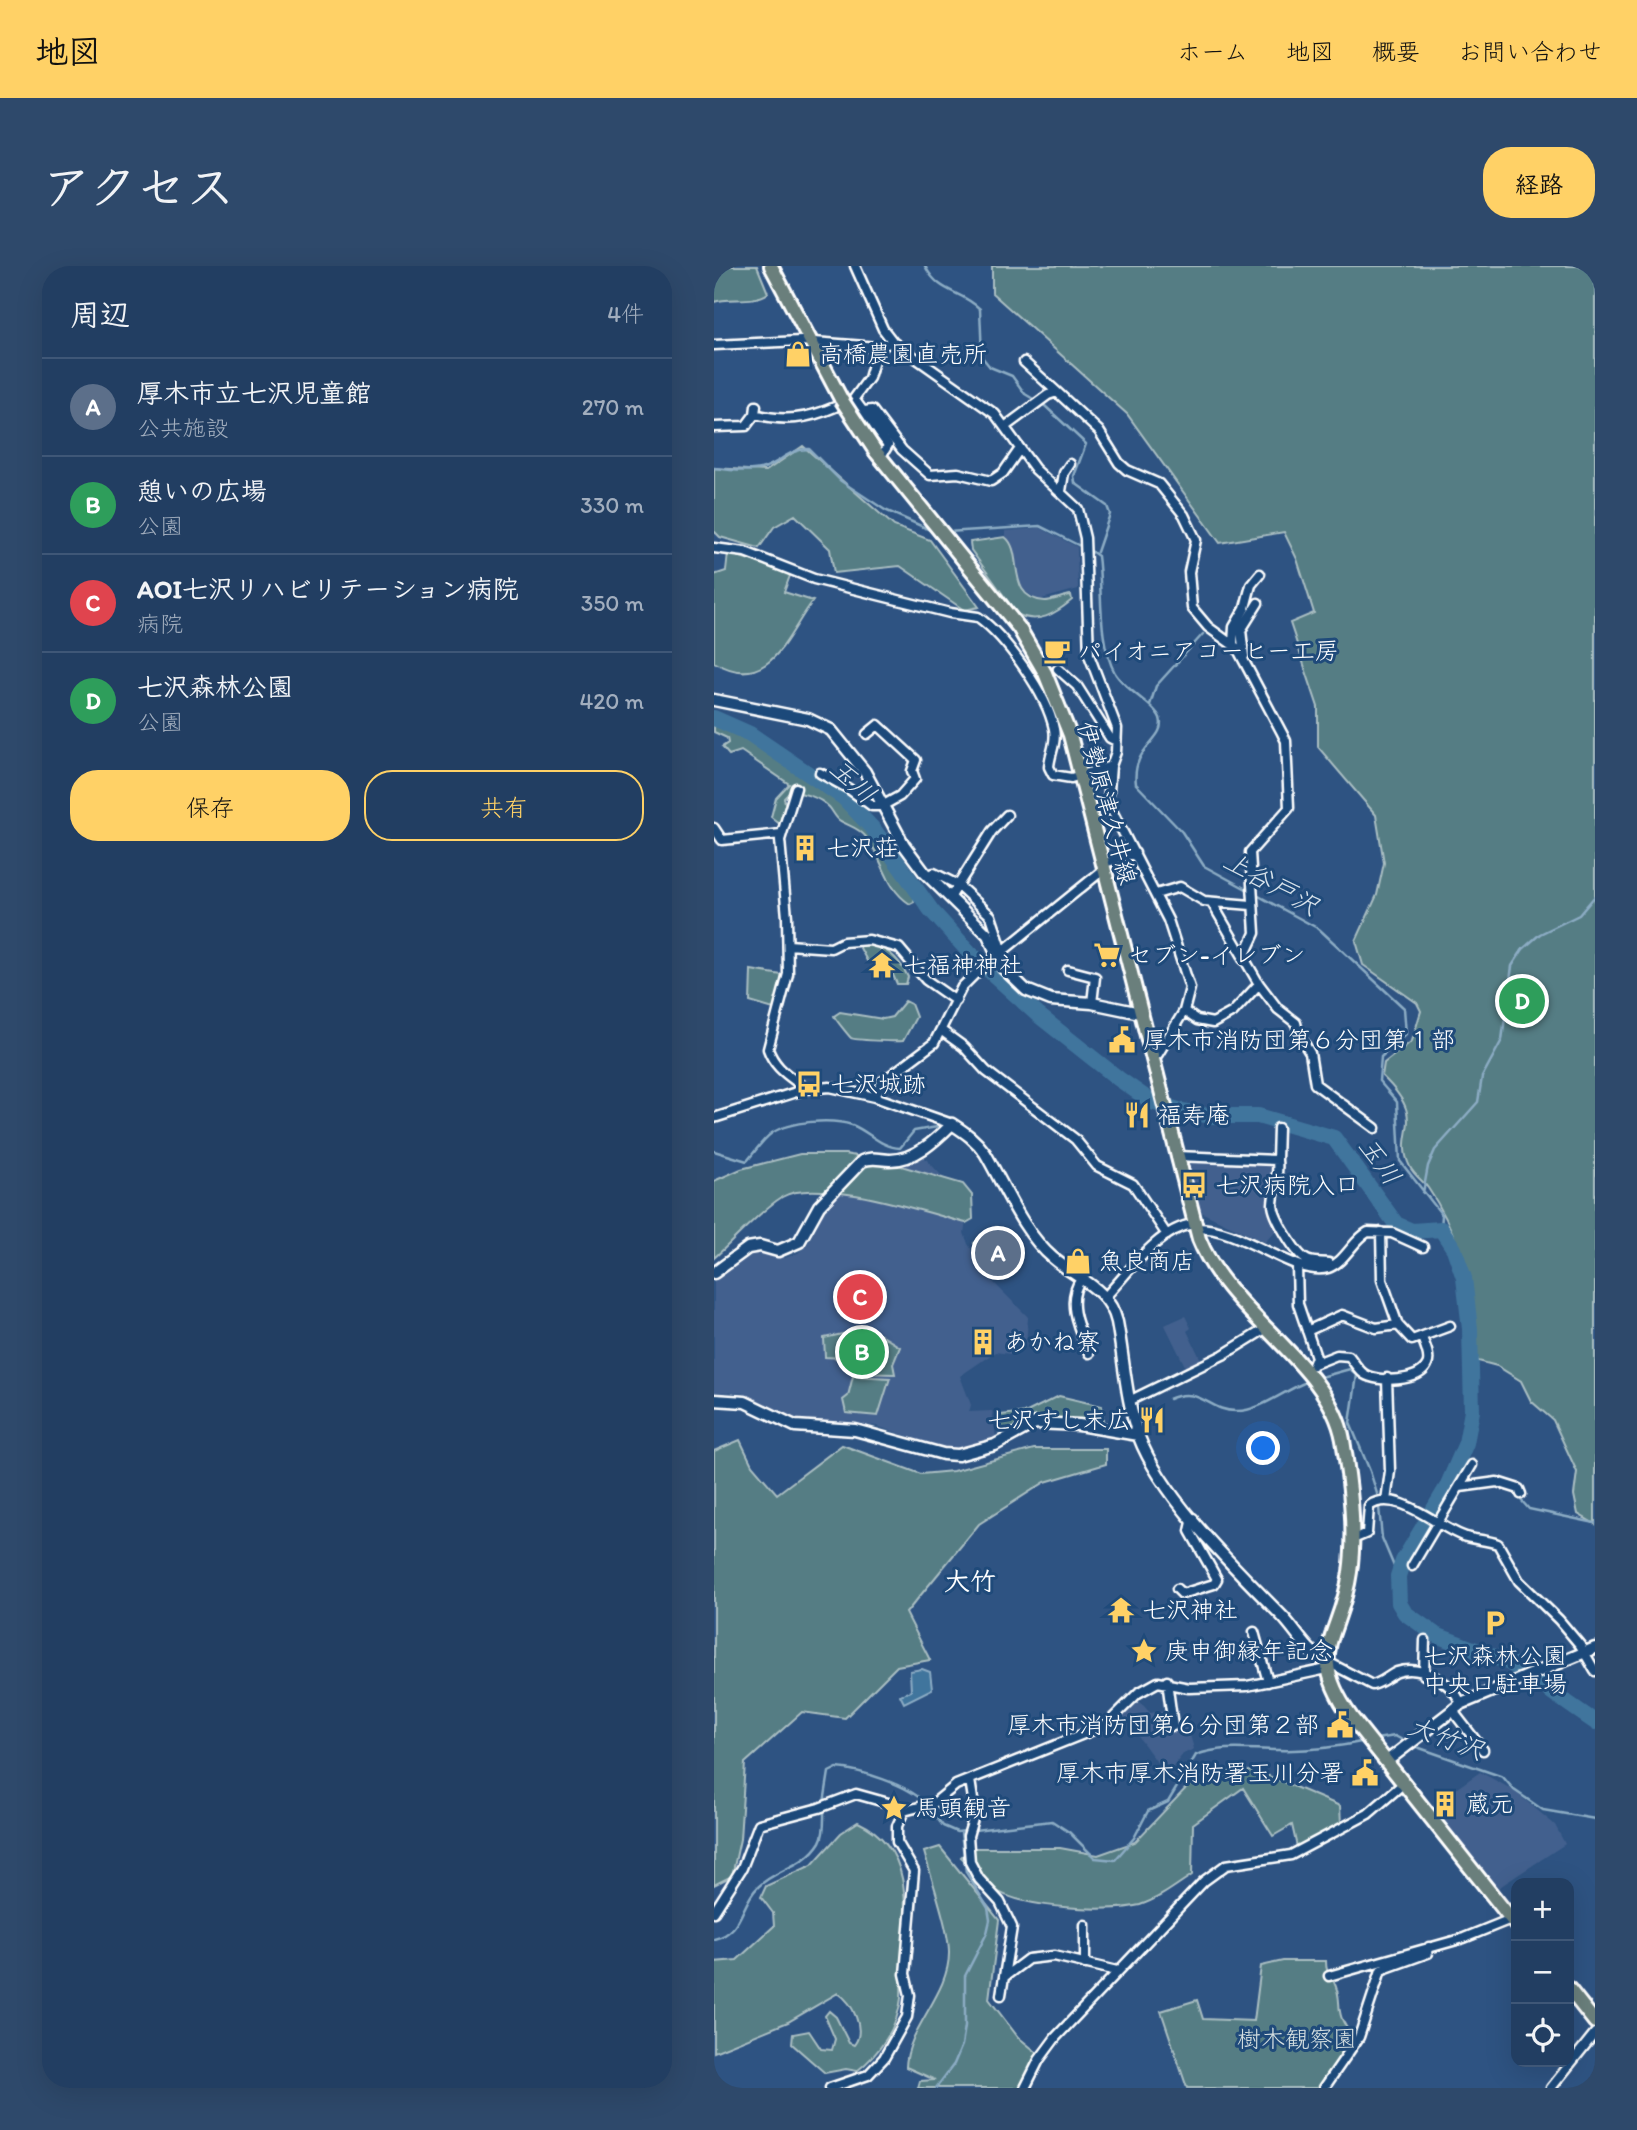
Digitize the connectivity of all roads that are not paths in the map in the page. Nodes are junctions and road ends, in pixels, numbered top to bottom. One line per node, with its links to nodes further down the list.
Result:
1 (771, 266): 3 (main road)
2 (855, 266): 4 (street)
3 (810, 342): 5 (street); 6 (street); 9 (main road)
4 (892, 342): 6 (street); 11 (street)
5 (714, 345)
6 (878, 347): 9 (street)
7 (1024, 362): 8 (street)
8 (1057, 392): 11 (street); 20 (street)
9 (846, 401): 10 (street); 12 (street); 14 (main road, 伊勢原津久井線, bridge)
10 (865, 411): 13 (street); 14 (street)
11 (1006, 426): 13 (street)
12 (714, 427)
13 (1019, 450): 16 (street)
14 (881, 458): 28 (main road, 伊勢原津久井線)
15 (1070, 464): 16 (street)
16 (1060, 491): 25 (street)
17 (716, 547): 28 (street)
18 (1260, 574): 20 (street)
19 (1258, 603): 21 (street)
20 (1233, 644): 21 (street)
21 (1244, 659): 40 (street)
22 (1058, 669): 25 (street)
23 (714, 701): 30 (street)
24 (866, 734): 30 (street)
25 (1116, 741): 26 (street)
26 (1111, 766): 28 (street); 34 (street)
27 (820, 773): 30 (street)
28 (1080, 776): 35 (main road, 伊勢原津久井線)
29 (796, 788): 33 (street)
30 (882, 806): 36 (street)
31 (1007, 815): 37 (street)
32 (714, 828): 33 (street)
33 (781, 834): 42 (street)
34 (1135, 853): 35 (street); 38 (street)
35 (1102, 867): 43 (street); 50 (main road, 伊勢原津久井線)
36 (927, 875): 37 (street); 39 (street)
37 (958, 886): 39 (street); 43 (street)
38 (1156, 894): 41 (street); 49 (street)
39 (950, 898): 43 (street)
40 (1251, 902): 41 (street); 44 (street)
41 (1212, 903): 44 (street)
42 (788, 945): 47 (street); 53 (street)
43 (998, 956): 47 (street); 48 (street)
44 (1243, 959): 46 (street)
45 (1068, 970): 48 (street)
46 (1259, 984): 49 (street); 56 (street)
47 (956, 1001): 51 (street)
48 (1092, 1003): 50 (street)
49 (1184, 1011): 52 (street)
50 (1140, 1013): 52 (main road, 伊勢原津久井線)
51 (942, 1031): 54 (street); 63 (street)
52 (1152, 1059): 59 (main road, 伊勢原津久井線)
53 (806, 1088): 54 (street); 55 (street)
54 (875, 1097): 57 (street)
55 (714, 1118)
56 (1374, 1123)
57 (952, 1124): 67 (street); 68 (street)
58 (1278, 1128): 60 (street)
59 (1177, 1156): 60 (street); 61 (main road)
60 (1277, 1160): 65 (street)
61 (1194, 1226): 63 (street); 66 (street); 72 (main road)
62 (1381, 1232): 64 (street); 65 (street); 70 (street)
63 (1167, 1235): 69 (street)
64 (1423, 1247)
65 (1331, 1266): 66 (street)
66 (1297, 1267): 73 (street)
67 (714, 1273)
68 (1081, 1279): 69 (street); 75 (street)
69 (1105, 1297): 79 (street)
70 (1398, 1325): 73 (street); 74 (street)
71 (1450, 1326): 74 (street)
72 (1265, 1329): 76 (main road); 79 (street)
73 (1307, 1331): 76 (street)
74 (1422, 1338): 77 (street)
75 (1088, 1353)
76 (1310, 1368): 77 (street); 87 (main road)
77 (1387, 1378): 84 (street)
78 (714, 1400): 80 (street)
79 (1132, 1400): 80 (street)
80 (1138, 1435): 85 (street)
81 (1472, 1465): 82 (street)
82 (1460, 1487): 83 (street); 86 (street)
83 (1521, 1494)
84 (1381, 1501): 86 (street); 87 (street)
85 (1193, 1518): 90 (street); 96 (street)
86 (1438, 1522): 89 (street); 95 (street)
87 (1353, 1539): 96 (main road)
88 (1196, 1551): 90 (street)
89 (1412, 1566)
90 (1216, 1580): 91 (street)
91 (1177, 1589)
92 (1254, 1632): 100 (street)
93 (1425, 1640): 98 (street)
94 (1595, 1648): 95 (street)
95 (1585, 1653): 97 (street); 101 (street)
96 (1326, 1665): 98 (street); 100 (street); 104 (main road)
97 (1595, 1671)
98 (1424, 1675): 101 (street)
99 (1167, 1681): 100 (street); 102 (street); 105 (street)
100 (1268, 1682)
101 (1456, 1707): 103 (street); 104 (street)
102 (1173, 1726)
103 (1483, 1750)
104 (1387, 1762): 106 (main road)
105 (970, 1780): 107 (street); 116 (street)
106 (1404, 1783): 109 (main road); 114 (street)
107 (904, 1811): 108 (street); 121 (street)
108 (714, 1912)
109 (1511, 1918)
110 (1511, 1923): 112 (street)
111 (1086, 1925): 113 (street)
112 (1429, 1947): 115 (street); 123 (street)
113 (1085, 1964): 114 (street); 116 (street)
114 (1118, 1970): 122 (street)
115 (1329, 1976)
116 (1004, 1978): 117 (street)
117 (1001, 1995)
118 (1574, 1995): 119 (main road)
119 (1595, 2022)
120 (1595, 2033): 124 (street)
121 (830, 2088)
122 (1024, 2088)
123 (1324, 2088)
124 (1551, 2088)

